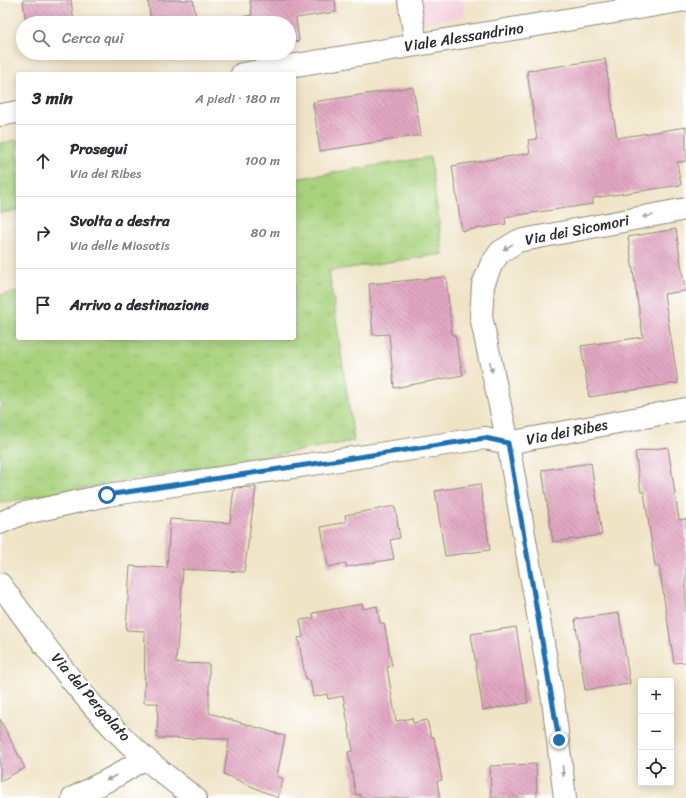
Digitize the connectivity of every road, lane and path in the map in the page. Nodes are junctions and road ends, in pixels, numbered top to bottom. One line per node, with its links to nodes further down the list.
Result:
1 (409, 0): 3 (street)
2 (686, 0): 3 (street, Viale Alessandrino)
3 (416, 45): 4 (street, Viale Alessandrino)
4 (254, 72)
5 (16, 112): 6 (street)
6 (0, 115)
7 (686, 209): 9 (street, Via dei Sicomori, one-way to 9)
8 (686, 409): 9 (street, Via dei Ribes)
9 (508, 443): 10 (street, Via dei Ribes); 15 (street, Via dei Sicomori, one-way to 15)
10 (0, 523)
11 (0, 584): 12 (street, Via del Pergolato)
12 (144, 758): 13 (street, one-way to 13); 14 (street, Via del Pergolato)
13 (73, 798)
14 (195, 798)
15 (565, 798)

